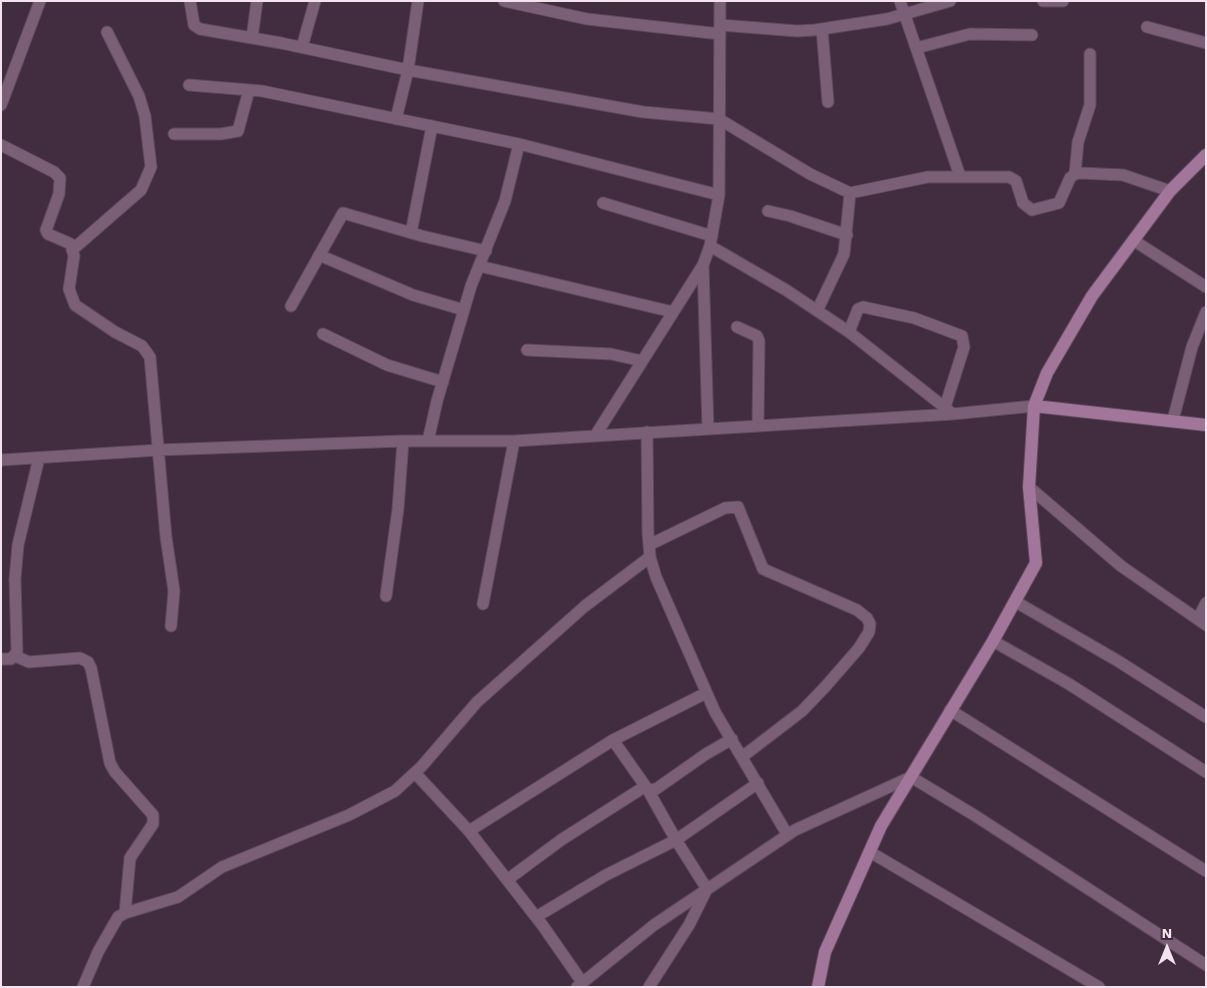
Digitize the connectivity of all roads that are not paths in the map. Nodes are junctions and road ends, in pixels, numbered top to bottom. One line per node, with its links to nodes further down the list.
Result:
1 (40, 1): 28 (street)
2 (190, 1): 19 (street)
3 (257, 1): 19 (street)
4 (314, 1): 21 (street)
5 (418, 1): 24 (street)
6 (504, 1): 12 (street)
7 (720, 1): 15 (street)
8 (900, 1): 13 (street)
9 (950, 1): 13 (street)
10 (1043, 1): 11 (street)
11 (1063, 1)
12 (552, 6): 15 (street)
13 (905, 15): 16 (street); 22 (street)
14 (1147, 27): 20 (street)
15 (720, 29): 16 (street); 30 (street)
16 (822, 29): 27 (street)
17 (107, 32): 47 (street)
18 (1032, 34): 22 (street)
19 (252, 38): 21 (street)
20 (1206, 43)
21 (302, 47): 24 (street)
22 (916, 48): 37 (street)
23 (1090, 54): 36 (street)
24 (408, 70): 29 (street); 30 (street)
25 (190, 85): 26 (street)
26 (249, 90): 29 (street); 32 (street)
27 (828, 102)
28 (1, 105)
29 (396, 119): 31 (street)
30 (719, 119): 39 (street); 40 (street)
31 (432, 126): 33 (street); 43 (street)
32 (174, 134)
33 (519, 144): 40 (street); 48 (street)
34 (1, 146): 47 (street)
35 (1206, 154): 38 (street)
36 (1074, 174): 37 (street); 38 (street)
37 (960, 176): 39 (street)
38 (1170, 192): 45 (street)
39 (850, 193): 44 (street)
40 (718, 195): 46 (street)
41 (603, 203): 46 (street)
42 (768, 211): 44 (street)
43 (411, 233): 48 (street); 49 (street)
44 (847, 235): 55 (street)
45 (1133, 240): 52 (street); 64 (street)
46 (711, 241): 50 (street); 55 (street)
47 (72, 250): 75 (street)
48 (486, 251): 51 (street)
49 (320, 255): 53 (street); 54 (street)
50 (703, 265): 56 (street); 69 (street)
51 (479, 266): 54 (street); 56 (street)
52 (1206, 287)
53 (291, 306)
54 (464, 310): 63 (street)
55 (817, 311): 59 (street)
56 (673, 312): 62 (street)
57 (1206, 312): 66 (street)
58 (737, 327): 68 (street)
59 (848, 332): 65 (street); 65 (street)
60 (323, 334): 63 (street)
61 (528, 350): 62 (street)
62 (642, 360): 71 (street)
63 (443, 382): 73 (street)
64 (1034, 406): 65 (street); 66 (street); 78 (street)
65 (949, 410): 68 (street)
66 (1173, 420): 67 (street)
67 (1206, 424)
68 (758, 425): 69 (street)
69 (708, 428): 70 (street)
70 (647, 432): 71 (street); 79 (street)
71 (594, 436): 74 (street)
72 (403, 441): 73 (street); 75 (street); 80 (street)
73 (428, 441): 74 (street)
74 (514, 441): 83 (street)
75 (159, 450): 76 (street); 85 (street)
76 (39, 458): 77 (street); 87 (street)
77 (1, 460)
78 (1029, 486): 81 (street); 84 (street)
79 (649, 551): 89 (street); 94 (street); 96 (street)
80 (386, 596)
81 (1016, 602): 86 (street); 91 (street)
82 (1206, 603): 84 (street)
83 (483, 604)
84 (1202, 622)
85 (171, 626)
86 (993, 641): 90 (street); 95 (street)
87 (15, 656): 88 (street); 107 (street)
88 (1, 659)
89 (706, 692): 92 (street); 93 (street)
90 (950, 710): 97 (street); 104 (street)
91 (1206, 718)
92 (613, 740): 99 (street); 100 (street)
93 (732, 740): 94 (street); 99 (street)
94 (742, 757): 98 (street)
95 (1206, 772)
96 (415, 773): 100 (street); 107 (street)
97 (911, 777): 101 (street); 103 (street); 109 (street)
98 (758, 783): 101 (street); 102 (street)
99 (646, 788): 102 (street); 105 (street)
100 (469, 831): 105 (street)
101 (787, 834): 106 (street)
102 (676, 840): 106 (street); 108 (street)
103 (870, 852): 113 (street); 114 (street)
104 (1206, 871)
105 (507, 880): 108 (street)
106 (707, 889): 110 (street); 112 (street)
107 (125, 913): 111 (street)
108 (536, 917): 110 (street)
109 (1203, 959)
110 (579, 984)
111 (83, 987)
112 (649, 987)
113 (818, 987)
114 (1099, 987)

